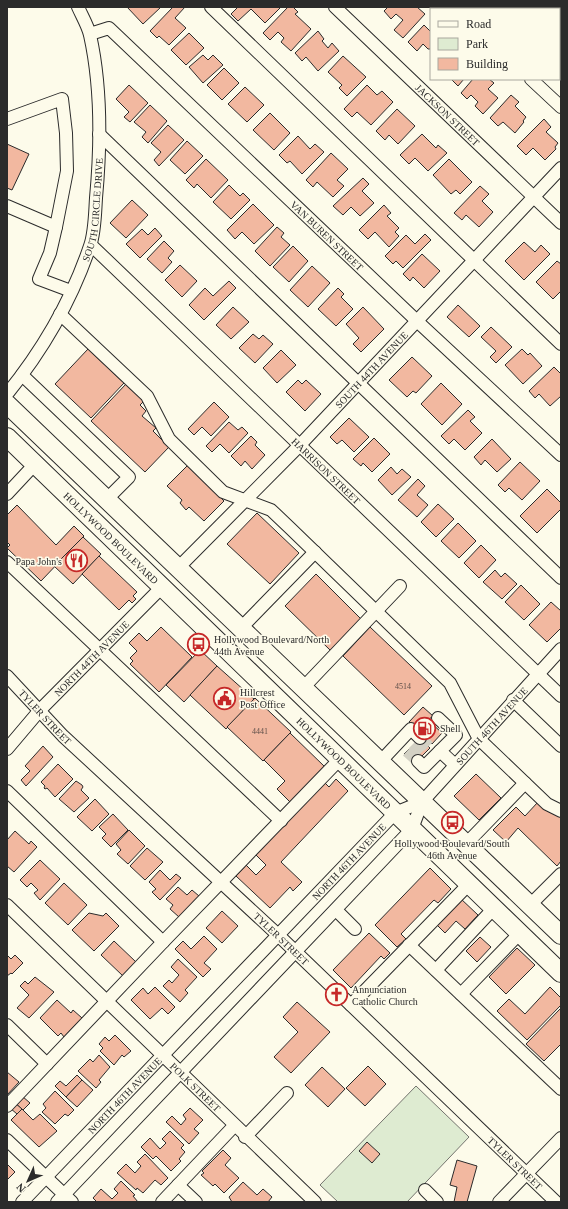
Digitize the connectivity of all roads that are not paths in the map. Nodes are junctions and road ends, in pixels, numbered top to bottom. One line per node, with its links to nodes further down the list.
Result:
1 (78, 7): 4 (street, SOUTH CIRCLE DRIVE)
2 (211, 7): 15 (street)
3 (335, 7): 10 (street, JACKSON STREET)
4 (90, 34): 8 (street, SOUTH CIRCLE DRIVE); 18 (street, VAN BUREN STREET)
5 (532, 80): 6 (street)
6 (561, 107)
7 (7, 120): 13 (street)
8 (100, 134): 14 (street, SOUTH CIRCLE DRIVE); 21 (street)
9 (561, 168): 10 (street, SOUTH 44TH AVENUE)
10 (534, 197): 12 (street, JACKSON STREET); 15 (street, SOUTH 44TH AVENUE)
11 (7, 206): 13 (street)
12 (561, 223)
13 (56, 227): 16 (street)
14 (90, 245): 16 (street, SOUTH CIRCLE DRIVE); 26 (street, HARRISON STREET)
15 (474, 262): 18 (street, SOUTH 44TH AVENUE); 19 (street)
16 (71, 291): 17 (street, SOUTH CIRCLE DRIVE)
17 (60, 314): 20 (street, SOUTH CIRCLE DRIVE); 31 (street)
18 (418, 322): 21 (street, SOUTH 44TH AVENUE); 28 (street, VAN BUREN STREET)
19 (561, 344)
20 (22, 375): 22 (street, SOUTH CIRCLE DRIVE); 32 (street)
21 (359, 383): 26 (street, SOUTH 44TH AVENUE); 37 (street)
22 (7, 394)
23 (7, 404): 27 (highway)
24 (7, 422): 27 (highway)
25 (7, 437): 29 (highway, HOLLYWOOD BOULEVARD)
26 (299, 446): 31 (street, SOUTH 44TH AVENUE); 45 (street, HARRISON STREET)
27 (60, 455): 32 (highway)
28 (561, 455)
29 (35, 464): 30 (street); 33 (highway, HOLLYWOOD BOULEVARD)
30 (7, 494)
31 (246, 499): 34 (street); 36 (street, SOUTH 44TH AVENUE)
32 (106, 500): 36 (highway)
33 (90, 517): 36 (highway); 39 (highway, HOLLYWOOD BOULEVARD)
34 (315, 552): 40 (street); 41 (street)
35 (7, 562): 43 (street)
36 (178, 568): 41 (highway)
37 (561, 578)
38 (400, 586): 40 (street)
39 (162, 587): 43 (street, NORTH 44TH AVENUE); 44 (highway); 56 (highway, HOLLYWOOD BOULEVARD)
40 (376, 612): 47 (street); 52 (street)
41 (241, 628): 44 (highway)
42 (561, 649): 45 (street, SOUTH 46TH AVENUE)
43 (101, 650): 50 (street, NORTH 44TH AVENUE); 64 (street)
44 (266, 652): 47 (highway)
45 (537, 673): 48 (street, HARRISON STREET); 49 (street, SOUTH 46TH AVENUE)
46 (7, 676): 50 (street, TYLER STREET)
47 (302, 688): 57 (highway)
48 (561, 696)
49 (513, 700): 52 (street, SOUTH 46TH AVENUE); 54 (street)
50 (40, 710): 55 (street, NORTH 44TH AVENUE); 68 (street, TYLER STREET)
51 (438, 718): 58 (street)
52 (478, 739): 58 (street, SOUTH 46TH AVENUE); 59 (street)
53 (409, 742): 57 (street)
54 (561, 746)
55 (7, 749)
56 (340, 759): 63 (highway, HOLLYWOOD BOULEVARD); 64 (street)
57 (380, 762): 61 (highway)
58 (455, 765): 61 (street, SOUTH 46TH AVENUE)
59 (525, 783): 62 (street); 66 (street)
60 (7, 791): 78 (street)
61 (422, 802): 63 (street, NORTH 46TH AVENUE); 65 (street); 66 (highway)
62 (561, 811)
63 (395, 813): 65 (highway, HOLLYWOOD BOULEVARD); 76 (street, NORTH 46TH AVENUE)
64 (281, 821): 68 (street)
65 (412, 829): 69 (highway, HOLLYWOOD BOULEVARD); 73 (street)
66 (466, 844): 71 (highway)
67 (561, 874): 71 (street)
68 (222, 883): 76 (street, TYLER STREET); 78 (street)
69 (469, 884): 72 (highway, HOLLYWOOD BOULEVARD); 79 (street)
70 (7, 905): 84 (street, POLK STREET)
71 (530, 905): 77 (highway)
72 (494, 908): 75 (highway, HOLLYWOOD BOULEVARD); 81 (street)
73 (336, 910): 74 (street); 80 (street)
74 (355, 929)
75 (520, 933): 82 (highway, HOLLYWOOD BOULEVARD); 83 (street)
76 (278, 935): 80 (street, TYLER STREET); 87 (street, NORTH 46TH AVENUE)
77 (561, 935)
78 (163, 942): 84 (street)
79 (410, 945): 81 (street); 85 (street)
80 (296, 952): 85 (street, TYLER STREET); 89 (street)
81 (436, 970): 83 (street)
82 (561, 972)
83 (461, 994): 90 (street)
84 (106, 1001): 87 (street, POLK STREET); 88 (street)
85 (351, 1005): 97 (street, TYLER STREET)
86 (7, 1025): 88 (street)
87 (162, 1056): 89 (street, POLK STREET); 98 (street, NORTH 46TH AVENUE)
88 (47, 1064): 92 (street)
89 (180, 1073): 93 (street, POLK STREET); 101 (street)
90 (561, 1089)
91 (287, 1093): 94 (street)
92 (7, 1106)
93 (234, 1126): 94 (street, POLK STREET); 99 (street)
94 (245, 1137): 105 (street, POLK STREET)
95 (561, 1138): 97 (street)
96 (7, 1140): 98 (street)
97 (526, 1174): 107 (street); 108 (street, TYLER STREET)
98 (46, 1177): 101 (street); 102 (street, NORTH 46TH AVENUE)
99 (178, 1185): 103 (street); 104 (street)
100 (425, 1190): 106 (street)
101 (65, 1200)
102 (22, 1202)
103 (162, 1202)
104 (196, 1202)
105 (315, 1202)
106 (437, 1202)
107 (499, 1202)
108 (556, 1202)

